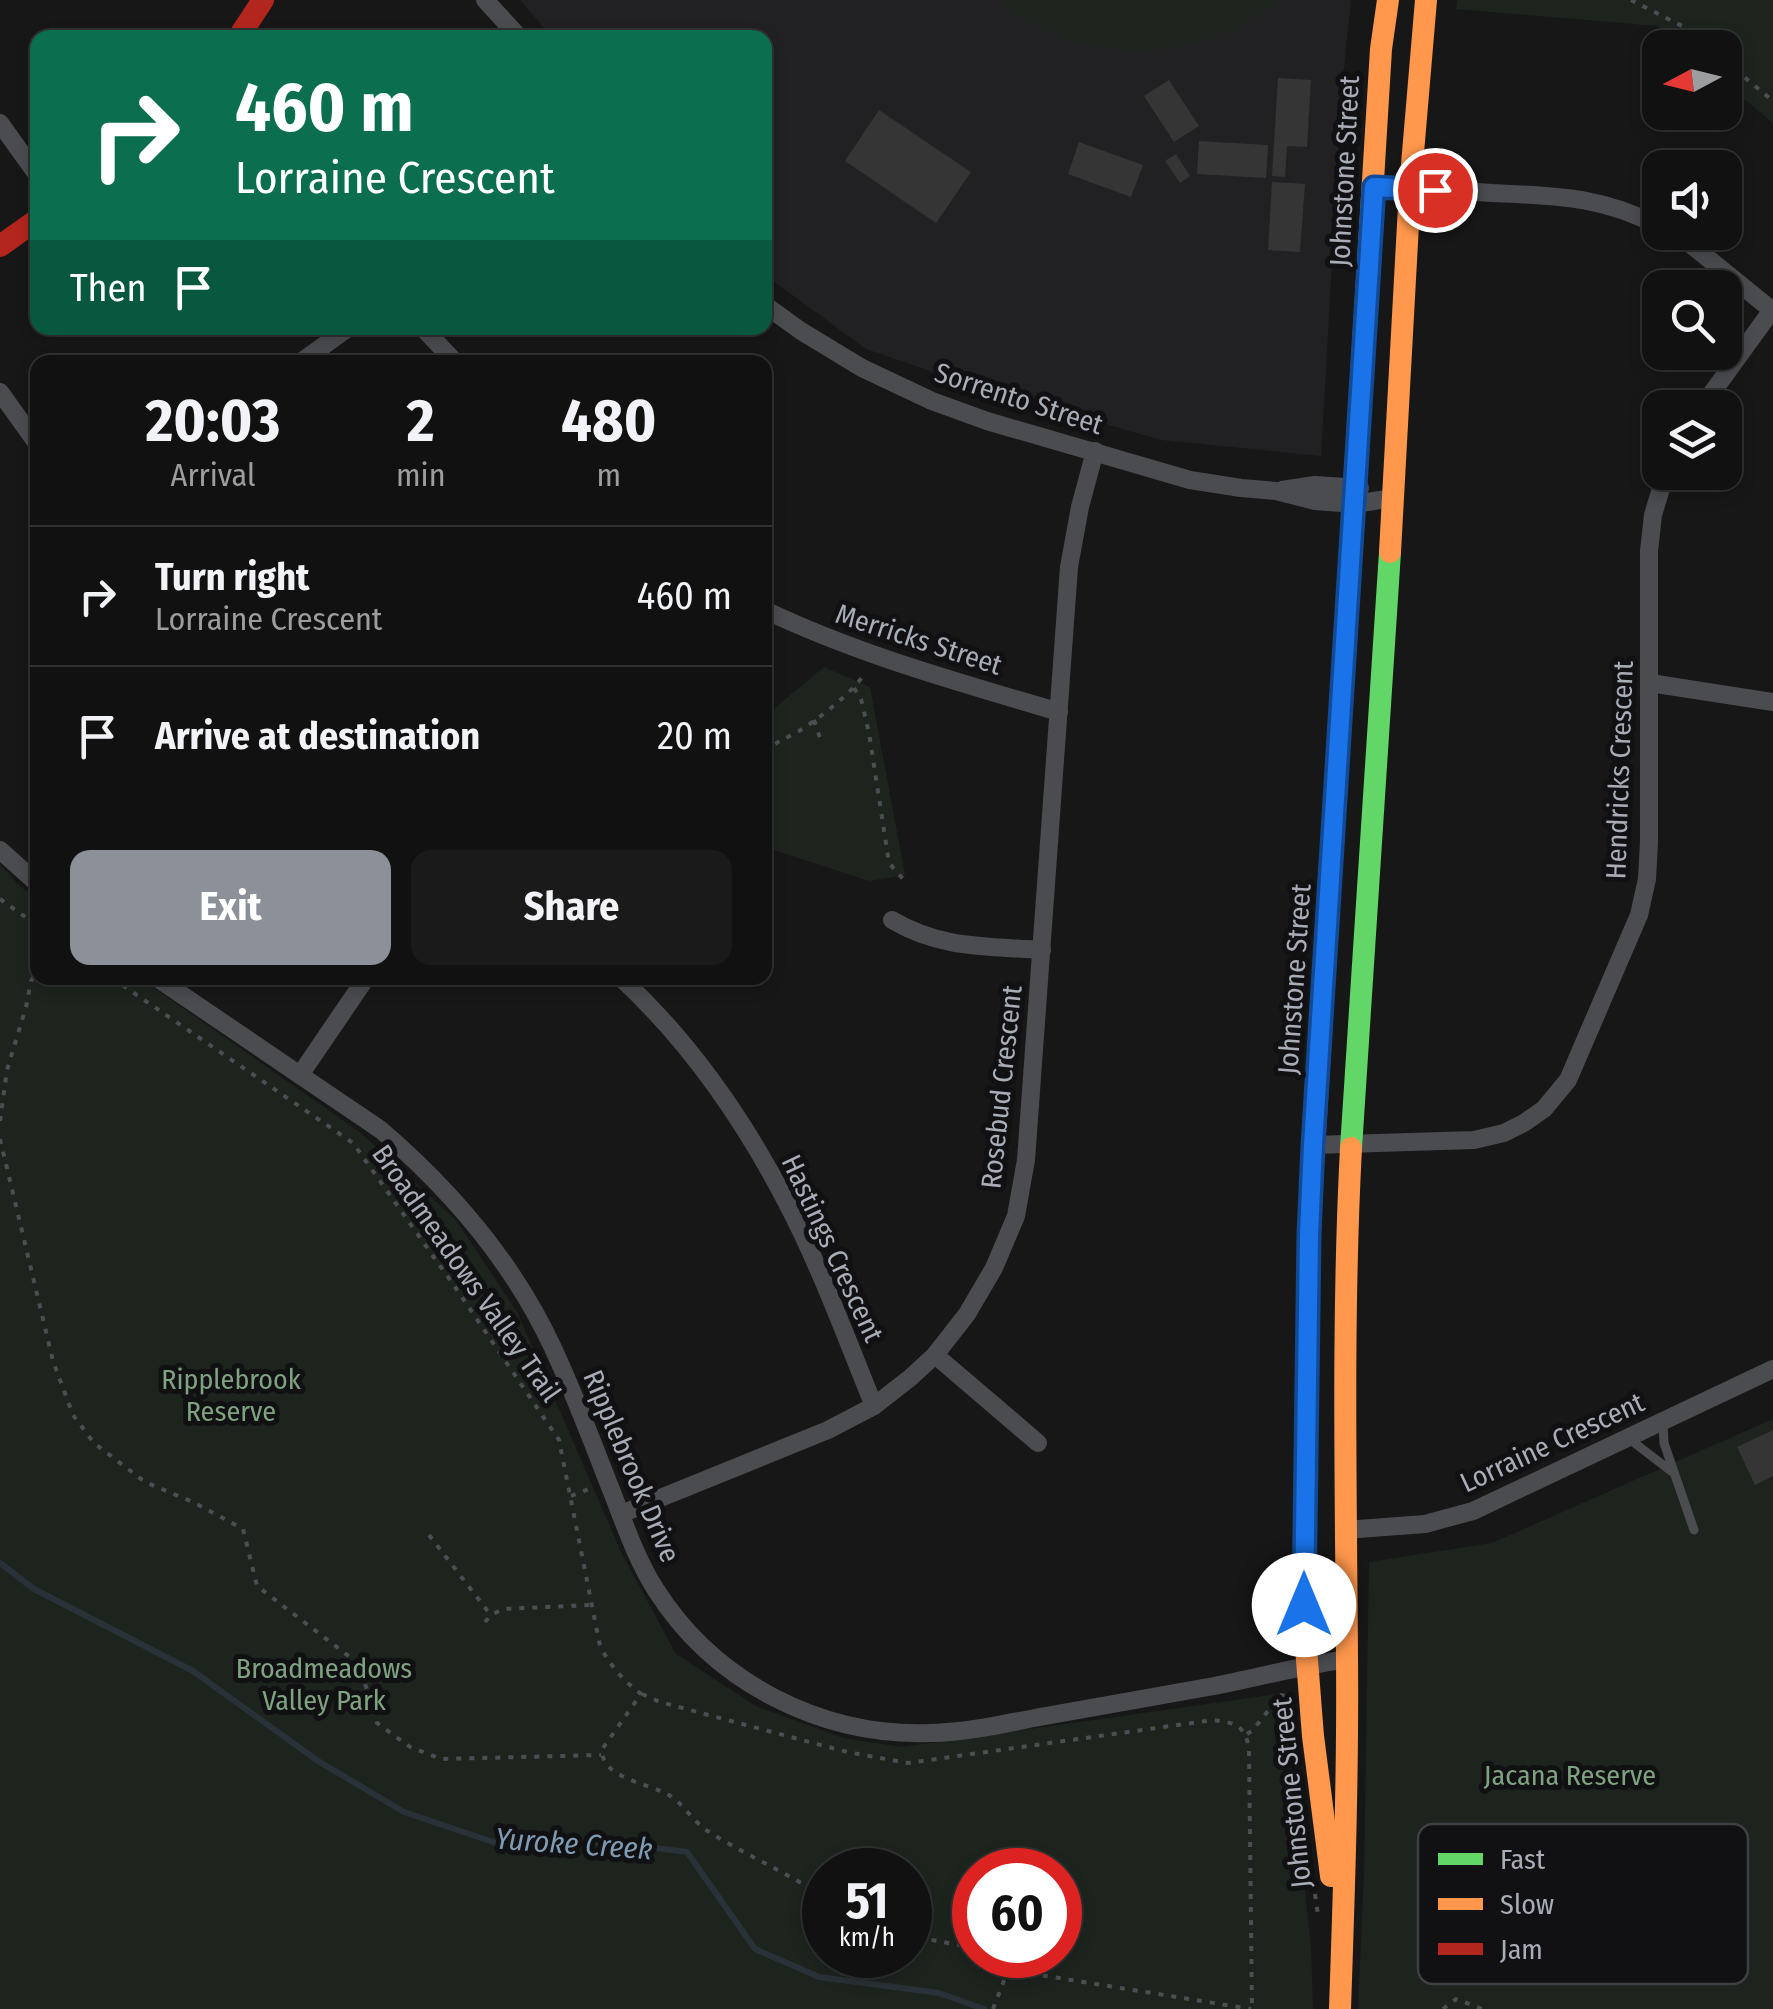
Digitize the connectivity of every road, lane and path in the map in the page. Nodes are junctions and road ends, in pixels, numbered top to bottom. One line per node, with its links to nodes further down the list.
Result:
1 (264, 0): 6 (main road)
2 (485, 0): 7 (street)
3 (1388, 0): 13 (main road, Johnstone Street)
4 (1426, 0): 14 (main road, Johnstone Street)
5 (1632, 0): 8 (path)
6 (243, 30)
7 (513, 30)
8 (1687, 30)
9 (1742, 75): 10 (path)
10 (1773, 101)
11 (0, 122): 12 (street)
12 (30, 165)
13 (1374, 187): 14 (street); 30 (main road, Johnstone Street)
14 (1410, 188): 15 (street); 31 (main road, Johnstone Street)
15 (1642, 218)
16 (30, 225): 17 (main road)
17 (0, 246)
18 (1697, 250): 20 (street)
19 (772, 310): 28 (street, Sorrento Street)
20 (1772, 310): 25 (street)
21 (339, 335): 23 (street)
22 (430, 335): 24 (street)
23 (311, 355)
24 (448, 355)
25 (1714, 390)
26 (0, 392): 27 (street)
27 (30, 435)
28 (1094, 451): 30 (street, Sorrento Street); 37 (street, Rosebud Crescent)
29 (1661, 490): 34 (street, Hendricks Crescent)
30 (1355, 495): 31 (street, Sorrento Street); 57 (main road, Johnstone Street)
31 (1393, 498): 56 (main road, Johnstone Street)
32 (772, 613): 37 (street, Merricks Street)
33 (865, 674): 35 (path)
34 (1650, 682): 36 (street); 56 (street, Hendricks Crescent)
35 (854, 688): 38 (path); 43 (path)
36 (1773, 702)
37 (1059, 712): 47 (street, Rosebud Crescent)
38 (814, 720): 39 (path); 40 (path)
39 (822, 744)
40 (772, 747)
41 (0, 850): 42 (street)
42 (30, 877)
43 (904, 884)
44 (0, 900): 46 (path)
45 (892, 920): 47 (street)
46 (30, 921)
47 (1042, 950): 58 (street, Rosebud Crescent)
48 (30, 981): 54 (path)
49 (122, 985): 69 (path, Broadmeadows Valley Trail)
50 (167, 985): 53 (street, Ripplebrook Drive)
51 (361, 985): 53 (street)
52 (628, 985): 60 (street, Hastings Crescent)
53 (300, 1075): 65 (street, Ripplebrook Drive)
54 (0, 1121)
55 (0, 1139): 75 (path)
56 (1351, 1143): 57 (street, Hendricks Crescent); 66 (main road, Johnstone Street)
57 (1313, 1145): 73 (main road, Johnstone Street)
58 (935, 1355): 60 (street, Rosebud Crescent); 63 (street)
59 (1773, 1369): 61 (street, Lorraine Crescent)
60 (874, 1406): 65 (street, Rosebud Crescent)
61 (1663, 1421): 62 (street, Lorraine Crescent); 64 (lane)
62 (1628, 1438): 64 (lane); 66 (street, Lorraine Crescent)
63 (1038, 1443)
64 (1673, 1472): 67 (lane)
65 (620, 1514): 73 (street, Ripplebrook Drive)
66 (1344, 1530): 72 (main road, Johnstone Street)
67 (1694, 1530)
68 (429, 1535): 70 (path)
69 (591, 1605): 70 (path); 74 (path, Broadmeadows Valley Trail)
70 (491, 1615): 71 (path)
71 (485, 1622)
72 (1347, 1659): 73 (street, Ripplebrook Drive); 77 (main road, Johnstone Street)
73 (1308, 1665): 77 (main road, Johnstone Street)
74 (641, 1694): 75 (path); 81 (path, Broadmeadows Valley Trail)
75 (601, 1755): 76 (path)
76 (802, 1883)
77 (1341, 1962): 82 (main road, Johnstone Street)
78 (1005, 1978): 80 (path)
79 (1059, 1978): 81 (path, Broadmeadows Valley Trail)
80 (994, 2009)
81 (1251, 2009)
82 (1340, 2009)
83 (1443, 2009): 84 (path)
84 (1482, 2009)

